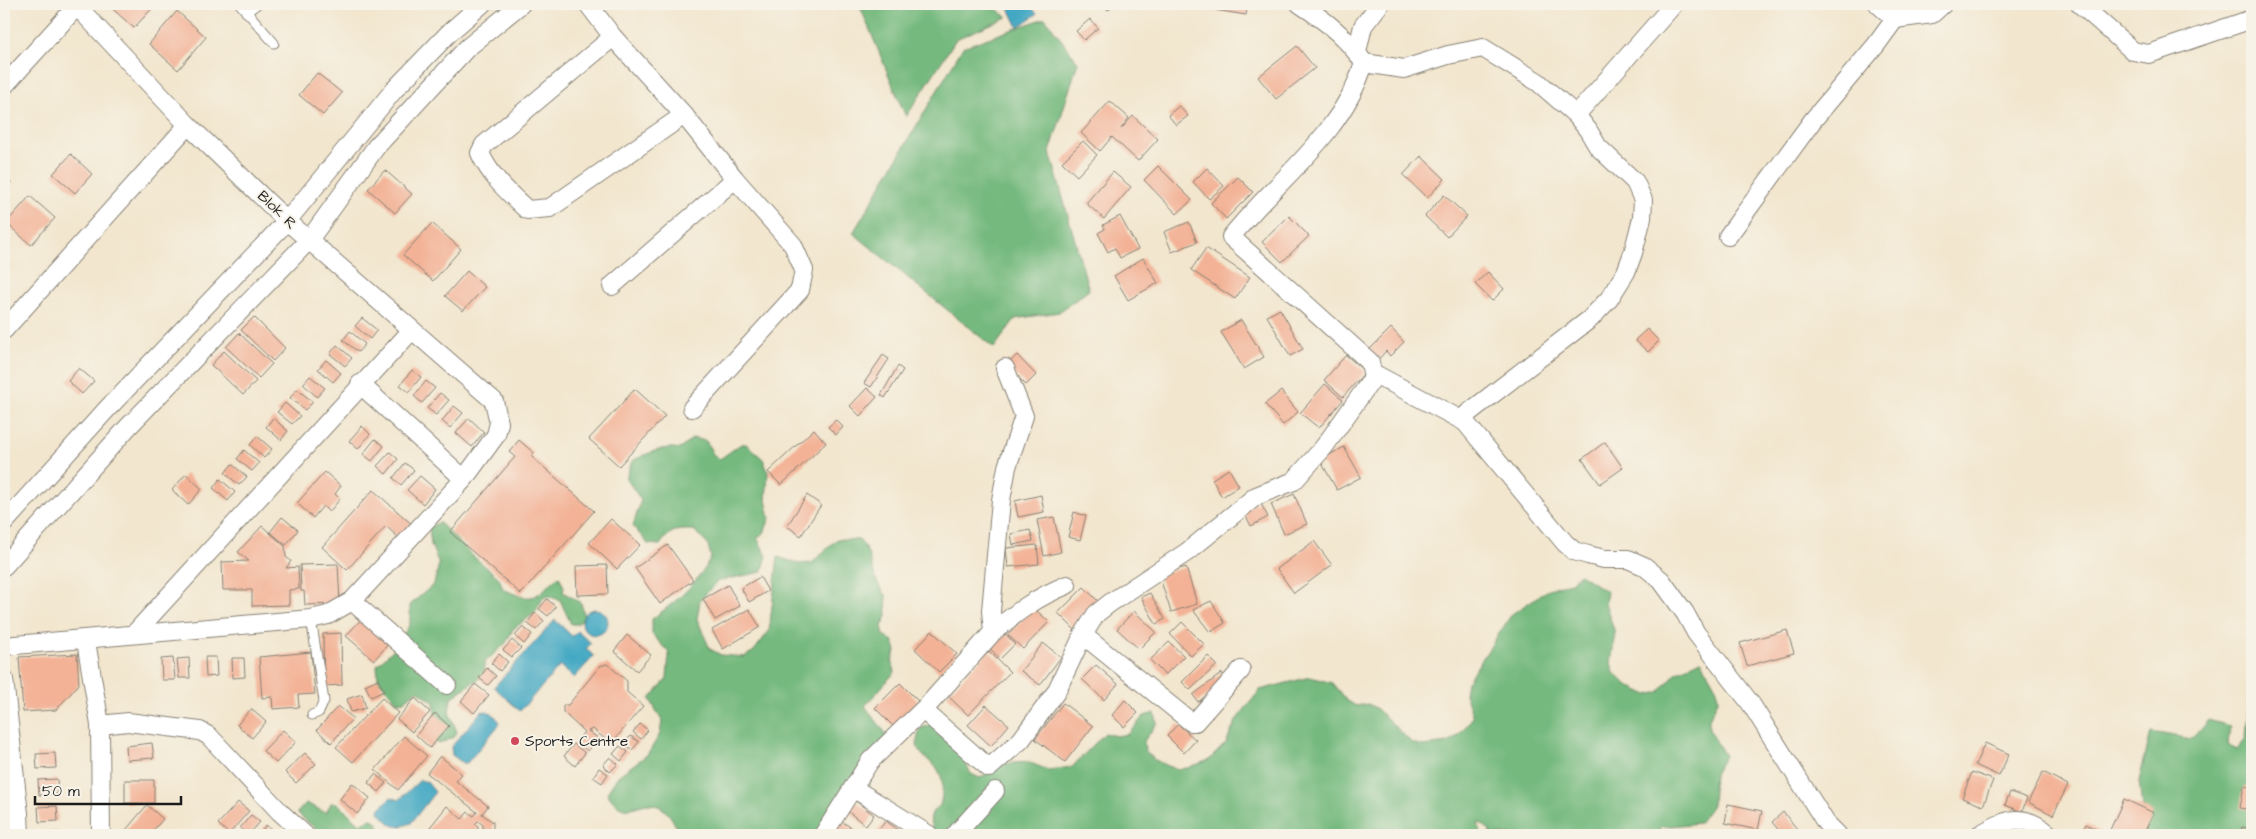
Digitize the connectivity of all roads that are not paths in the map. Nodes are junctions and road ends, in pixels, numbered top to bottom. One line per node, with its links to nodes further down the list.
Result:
1 (240, 4): 13 (lane)
2 (257, 4): 13 (lane)
3 (482, 4): 20 (street)
4 (521, 4): 21 (street)
5 (588, 4): 16 (street)
6 (1300, 4): 18 (street)
7 (1380, 4): 18 (street)
8 (1674, 4): 23 (street)
9 (1878, 4): 14 (street)
10 (1943, 4): 14 (street)
11 (2080, 4): 15 (street)
12 (76, 5): 19 (street); 24 (street, Blok R)
13 (246, 12): 17 (lane)
14 (1895, 19): 27 (street)
15 (2252, 19)
16 (613, 37): 22 (street); 22 (street)
17 (274, 44)
18 (1360, 58): 23 (street); 33 (street)
19 (4, 86)
20 (394, 90): 21 (street); 26 (street)
21 (412, 107): 28 (street)
22 (684, 115): 25 (street)
23 (1576, 115): 37 (street)
24 (188, 125): 26 (street, Blok R); 30 (street)
25 (735, 179): 29 (street); 35 (street)
26 (287, 221): 28 (street, Blok R); 36 (street)
27 (1728, 236)
28 (308, 240): 31 (street, Blok R); 38 (street)
29 (612, 286)
30 (4, 330)
31 (412, 330): 34 (street); 39 (street, Blok R)
32 (1005, 368): 45 (street)
33 (1374, 373): 37 (street); 47 (street)
34 (360, 384): 39 (street); 46 (street)
35 (692, 408)
36 (107, 409): 38 (street); 40 (street)
37 (1465, 422): 66 (street)
38 (128, 427): 41 (street)
39 (464, 479): 43 (street)
40 (4, 523)
41 (4, 566)
42 (1067, 585): 45 (street)
43 (352, 601): 44 (street); 52 (street)
44 (311, 619): 46 (street); 54 (lane)
45 (993, 632): 53 (street)
46 (134, 634): 48 (street)
47 (1083, 635): 50 (street); 53 (street)
48 (86, 640): 49 (street); 55 (street)
49 (4, 646)
50 (1241, 670)
51 (4, 679): 59 (street)
52 (447, 685)
53 (923, 710): 56 (street)
54 (312, 715)
55 (100, 725): 61 (street); 62 (street)
56 (853, 788): 63 (street); 64 (street)
57 (995, 791): 65 (street)
58 (4, 799): 59 (street)
59 (19, 814): 60 (street)
60 (20, 835)
61 (101, 835)
62 (305, 835)
63 (823, 835)
64 (929, 835)
65 (954, 835)
66 (1838, 835)
67 (1979, 835): 68 (street)
68 (2050, 835)

